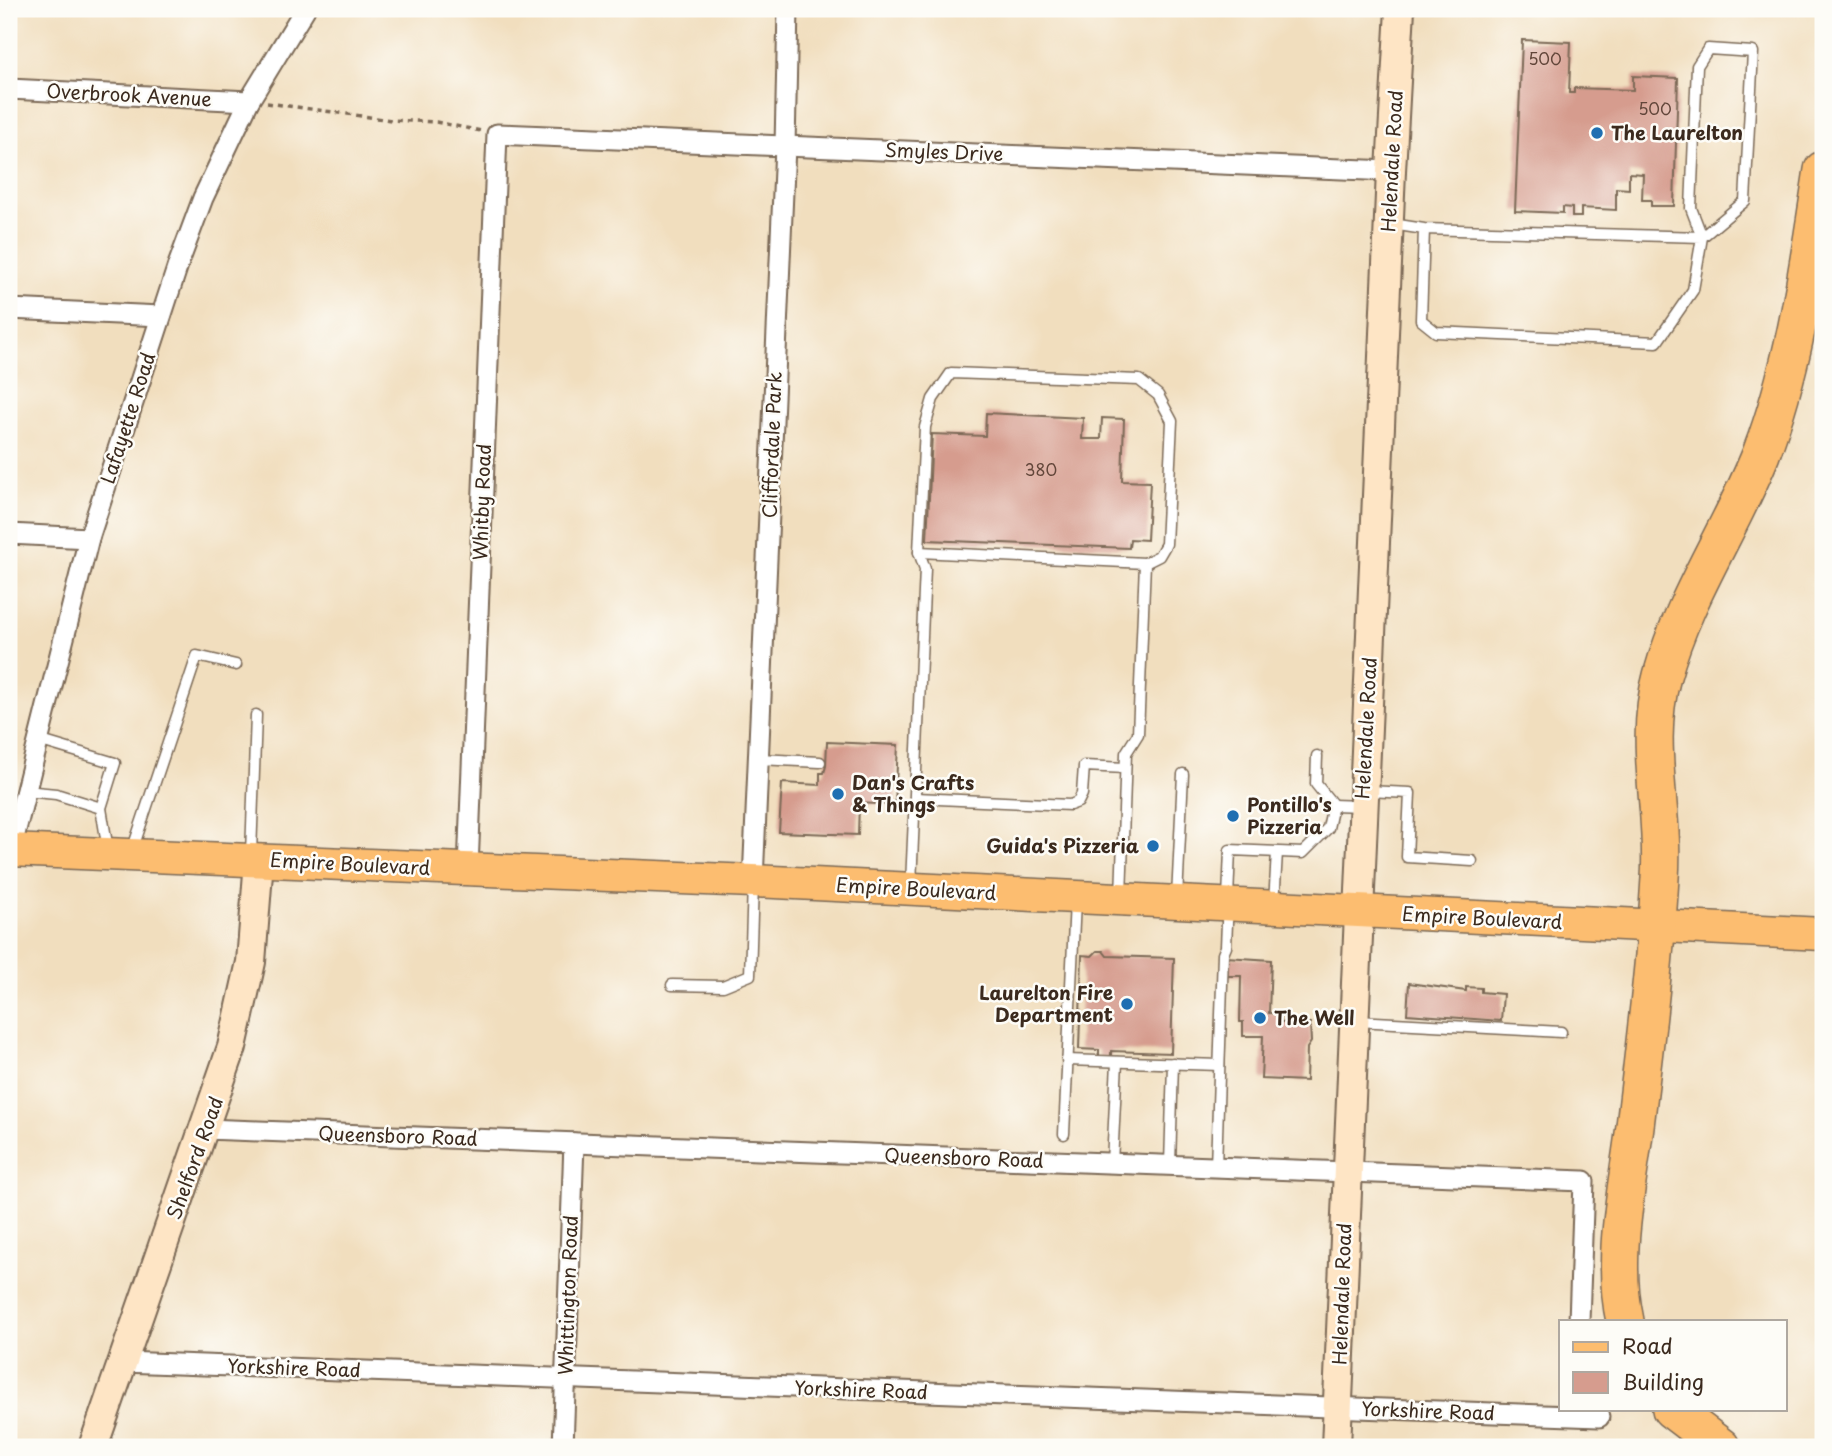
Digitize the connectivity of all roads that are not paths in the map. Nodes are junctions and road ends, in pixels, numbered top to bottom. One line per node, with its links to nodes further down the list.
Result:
1 (305, 9): 5 (street, Lafayette Road)
2 (788, 9): 7 (street, Cliffordale Park)
3 (1401, 9): 9 (street, Helendale Road)
4 (9, 89): 5 (street, Overbrook Avenue)
5 (249, 101): 14 (street, Lafayette Road)
6 (497, 134): 7 (street, Smyles Drive); 37 (street, Whitby Road)
7 (785, 146): 9 (street, Smyles Drive); 23 (street, Cliffordale Park)
8 (1823, 170): 46 (highway)
9 (1391, 171): 10 (street, Helendale Road)
10 (1388, 223): 11 (lane); 29 (street, Helendale Road)
11 (1424, 229): 12 (lane); 12 (lane)
12 (1702, 237): 12 (lane)
13 (9, 309): 14 (street)
14 (161, 316): 16 (street, Lafayette Road)
15 (9, 534): 16 (street)
16 (89, 538): 21 (street, Lafayette Road)
17 (919, 552): 18 (lane); 18 (lane); 28 (lane)
18 (1145, 563): 25 (lane)
19 (236, 665): 34 (lane)
20 (256, 715): 35 (lane)
21 (38, 740): 27 (street, Lafayette Road); 31 (lane)
22 (1317, 756): 30 (lane)
23 (758, 759): 24 (lane); 38 (street, Cliffordale Park)
24 (820, 762)
25 (1125, 768): 28 (lane); 41 (lane)
26 (1183, 774): 42 (lane)
27 (25, 791): 31 (lane); 32 (street, Lafayette Road)
28 (916, 798): 39 (lane)
29 (1363, 799): 30 (lane); 36 (lane); 45 (street, Helendale Road)
30 (1333, 805): 33 (lane)
31 (101, 808): 34 (lane)
32 (10, 850): 34 (main road, Empire Boulevard)
33 (1277, 852): 43 (lane); 44 (lane)
34 (120, 855): 35 (main road, Empire Boulevard)
35 (255, 860): 37 (main road, Empire Boulevard); 55 (street, Shelford Road)
36 (1472, 860)
37 (468, 869): 38 (main road, Empire Boulevard)
38 (753, 881): 39 (main road, Empire Boulevard); 48 (lane)
39 (911, 888): 40 (main road, Empire Boulevard)
40 (1076, 897): 41 (main road, Empire Boulevard); 51 (lane)
41 (1121, 899): 42 (main road, Empire Boulevard)
42 (1177, 902): 43 (main road, Empire Boulevard)
43 (1228, 904): 44 (main road, Empire Boulevard); 54 (lane)
44 (1274, 907): 45 (main road, Empire Boulevard)
45 (1358, 911): 46 (main road, Empire Boulevard); 49 (street, Helendale Road)
46 (1656, 927): 47 (main road, Empire Boulevard); 63 (highway)
47 (1823, 934)
48 (672, 985)
49 (1353, 1020): 50 (lane); 61 (street, Helendale Road)
50 (1561, 1032)
51 (1068, 1060): 52 (lane); 56 (lane)
52 (1117, 1062): 53 (lane); 58 (lane)
53 (1173, 1063): 54 (lane); 59 (lane)
54 (1219, 1065): 60 (lane)
55 (205, 1129): 57 (street, Queensboro Road); 64 (street, Shelford Road)
56 (1064, 1134)
57 (574, 1143): 58 (street, Queensboro Road); 65 (street, Whittington Road)
58 (1112, 1163): 59 (street, Queensboro Road)
59 (1170, 1165): 60 (street, Queensboro Road)
60 (1216, 1167): 61 (street, Queensboro Road)
61 (1346, 1172): 62 (street, Queensboro Road); 66 (street, Helendale Road)
62 (1579, 1320)
63 (1625, 1320)
64 (123, 1362): 65 (street, Yorkshire Road); 70 (street, Shelford Road)
65 (565, 1378): 66 (street, Yorkshire Road); 71 (street, Whittington Road)
66 (1338, 1408): 68 (street, Yorkshire Road); 72 (street, Helendale Road)
67 (1672, 1410): 73 (highway)
68 (1575, 1413): 69 (street, Yorkshire Road)
69 (1599, 1417)
70 (93, 1447)
71 (563, 1447)
72 (1336, 1447)
73 (1721, 1447)

